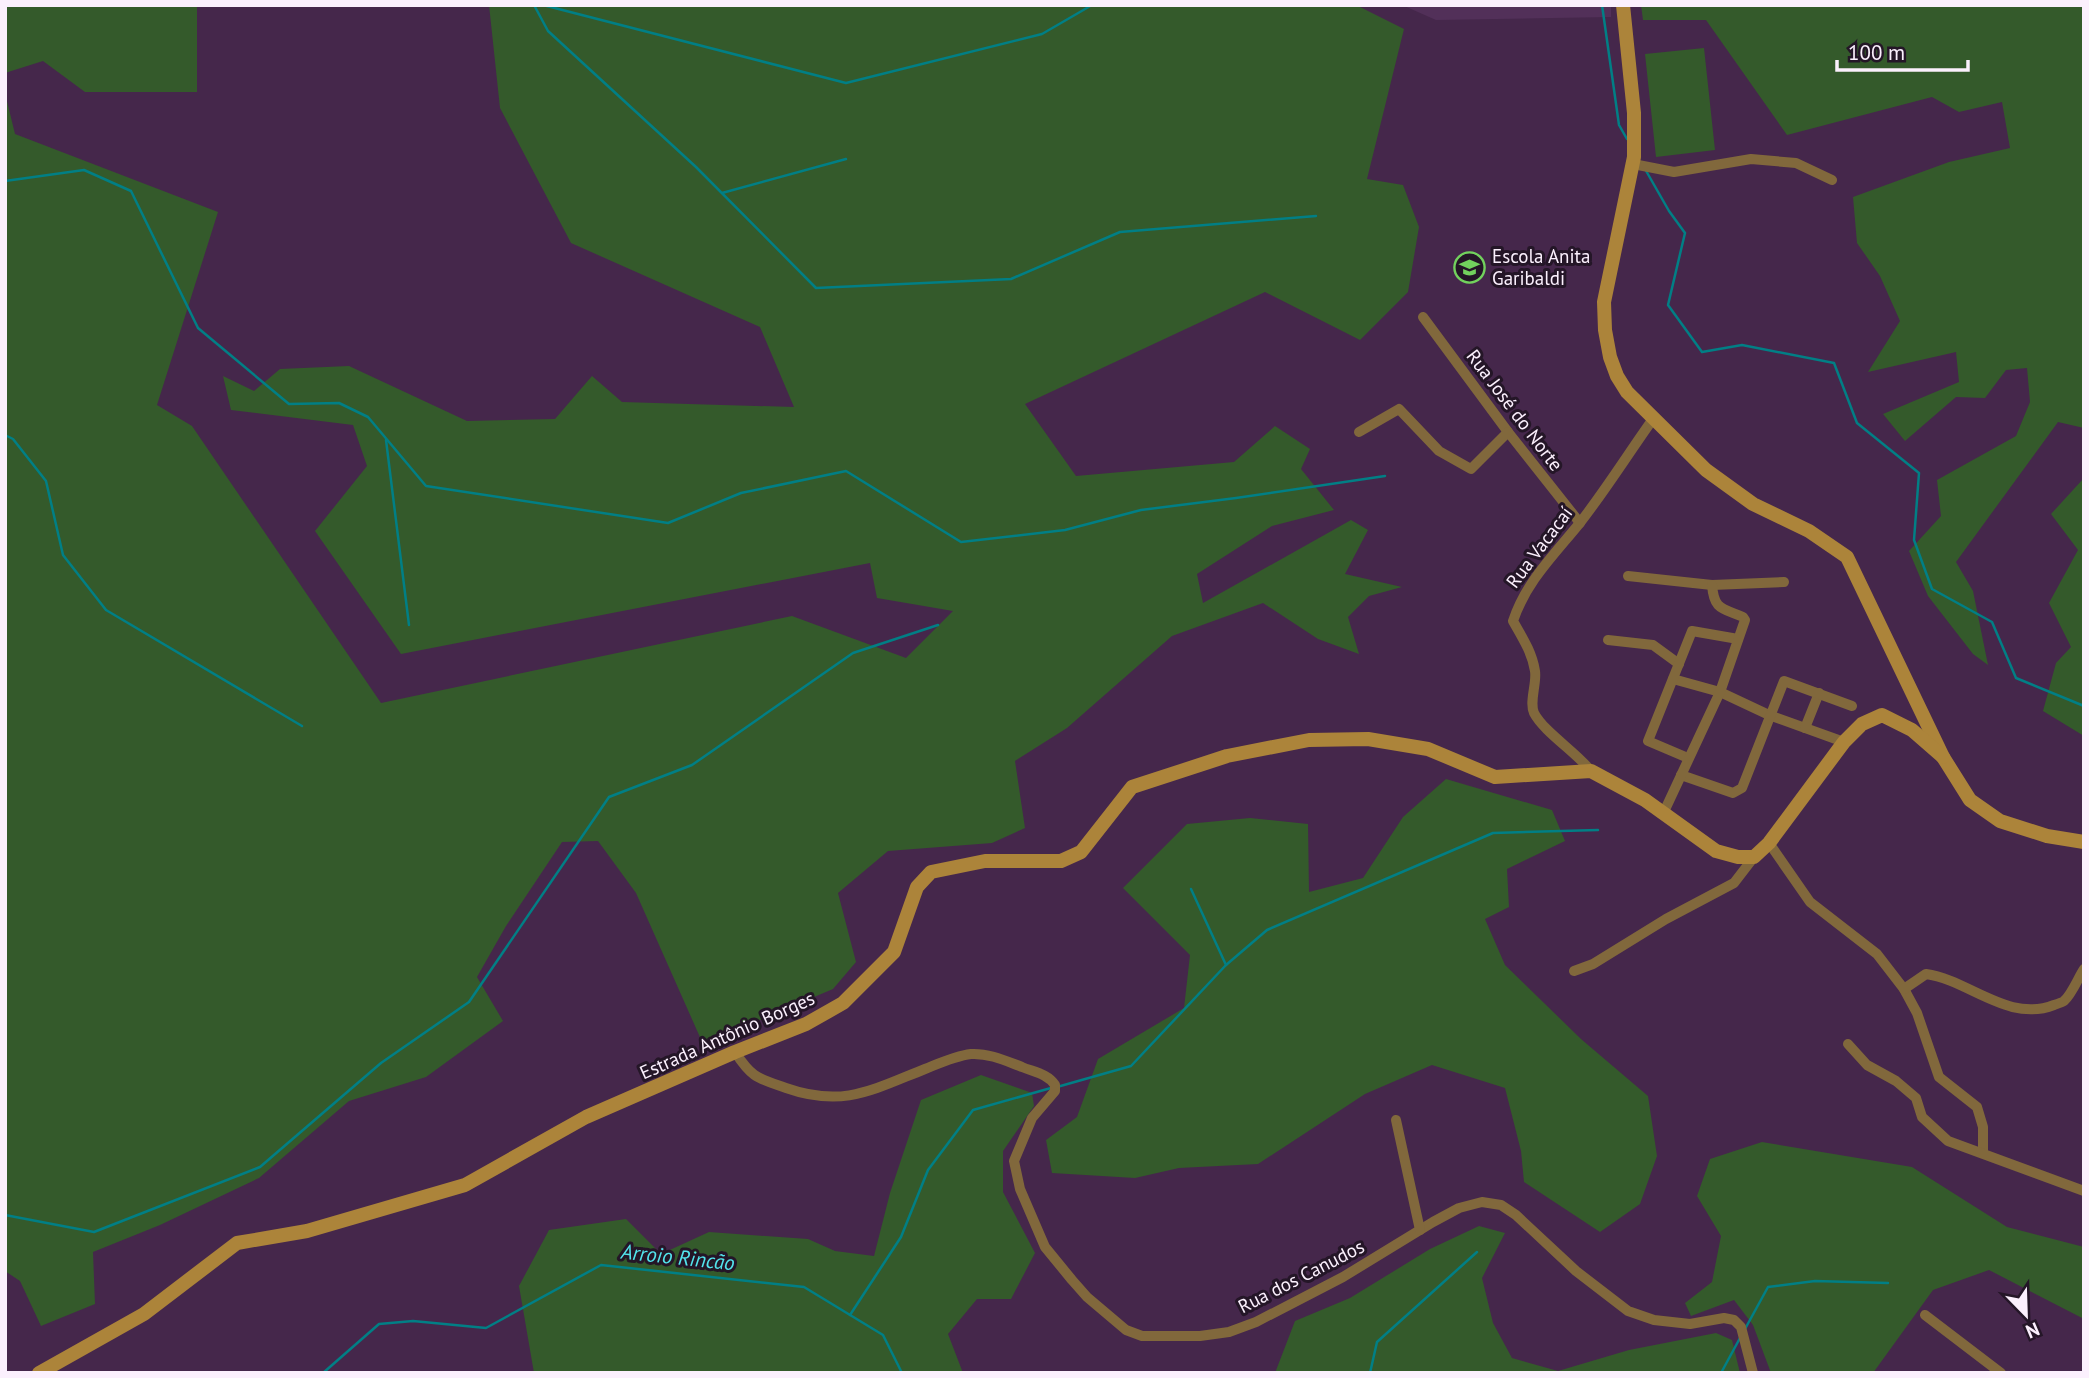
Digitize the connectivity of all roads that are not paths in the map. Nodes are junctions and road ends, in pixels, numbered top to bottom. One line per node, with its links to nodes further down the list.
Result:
1 (1623, 5): 2 (street)
2 (1634, 160): 3 (street); 5 (street)
3 (1832, 180)
4 (1423, 317): 7 (street, Rua José do Norte)
5 (1653, 419): 8 (street, Rua Vacacaí); 23 (street)
6 (1359, 432): 7 (street)
7 (1508, 432): 8 (street, Rua José do Norte)
8 (1580, 523): 24 (street, Rua Vacacaí)
9 (1628, 576): 11 (street)
10 (1784, 582): 11 (street)
11 (1712, 585): 12 (street)
12 (1738, 639): 14 (street); 16 (street)
13 (1608, 640): 14 (street)
14 (1679, 664): 15 (street)
15 (1673, 679): 16 (street); 22 (street)
16 (1720, 692): 19 (street); 22 (street)
17 (1819, 693): 18 (street); 19 (street); 20 (street)
18 (1852, 706)
19 (1769, 715): 20 (street); 25 (street)
20 (1805, 728): 21 (street)
21 (1844, 742): 23 (street); 28 (street)
22 (1688, 758): 25 (street)
23 (1943, 758): 27 (street)
24 (1591, 771): 26 (street); 34 (street, Estrada Antônio Borges)
25 (1681, 775): 26 (street)
26 (1664, 814): 29 (street)
27 (2084, 842)
28 (1769, 843): 29 (street); 32 (street)
29 (1754, 857): 31 (street)
30 (2084, 969): 32 (street)
31 (1574, 971)
32 (1904, 989): 36 (street)
33 (1848, 1044): 36 (street)
34 (735, 1052): 38 (street, Rua dos Canudos); 40 (street, Estrada Antônio Borges)
35 (1396, 1120): 38 (street)
36 (1983, 1153): 37 (street)
37 (2084, 1191)
38 (1420, 1230): 41 (street, Rua dos Canudos)
39 (1925, 1315): 42 (street)
40 (39, 1373)
41 (1753, 1373)
42 (2001, 1373)

